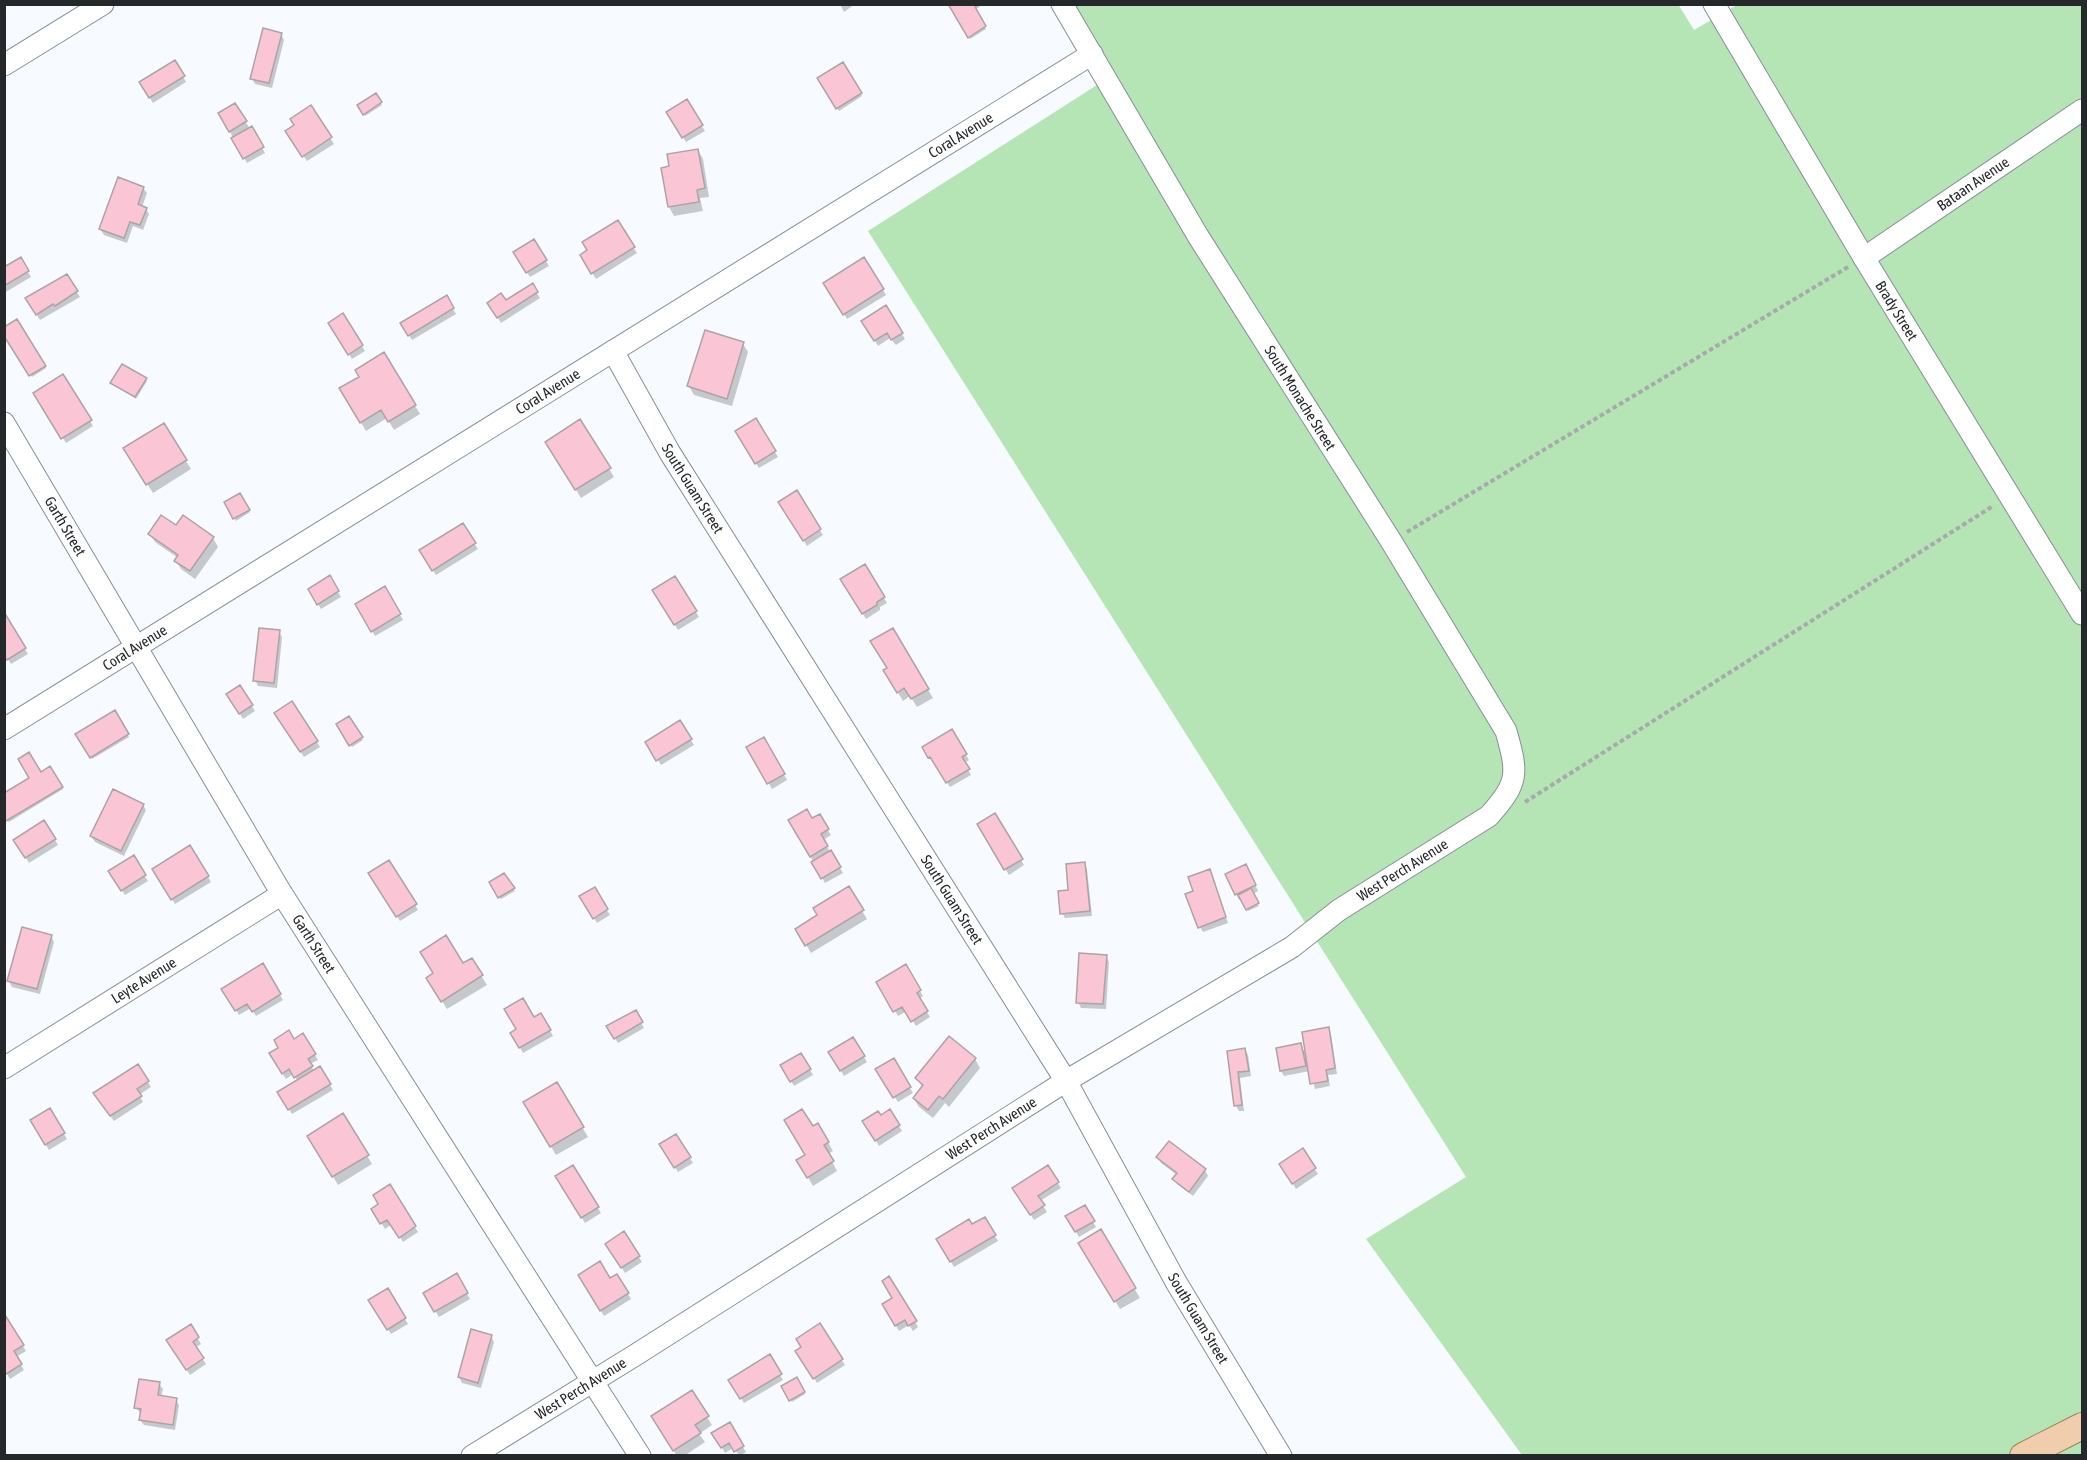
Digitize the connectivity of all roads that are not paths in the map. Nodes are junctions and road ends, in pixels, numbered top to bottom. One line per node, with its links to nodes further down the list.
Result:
1 (103, 4): 5 (street)
2 (1062, 4): 4 (street, South Monache Street)
3 (1714, 4): 7 (street, Brady Street)
4 (1092, 54): 8 (street, Coral Avenue); 13 (street, South Monache Street)
5 (4, 65)
6 (2082, 110): 7 (street, Bataan Avenue)
7 (1864, 258): 10 (street, Brady Street)
8 (613, 351): 11 (street, Coral Avenue); 16 (street, South Guam Street)
9 (4, 423): 11 (street, Garth Street)
10 (2082, 614)
11 (135, 647): 12 (street, Coral Avenue); 14 (street, Garth Street)
12 (4, 729)
13 (1514, 800): 16 (street, West Perch Avenue)
14 (282, 894): 15 (street, Leyte Avenue); 17 (street, Garth Street)
15 (4, 1068)
16 (1066, 1081): 17 (street, West Perch Avenue); 21 (street, South Guam Street)
17 (593, 1381): 19 (street, West Perch Avenue); 20 (street, Garth Street)
18 (2082, 1426): 22 (main road)
19 (472, 1455)
20 (640, 1455)
21 (1281, 1455)
22 (2023, 1455)

